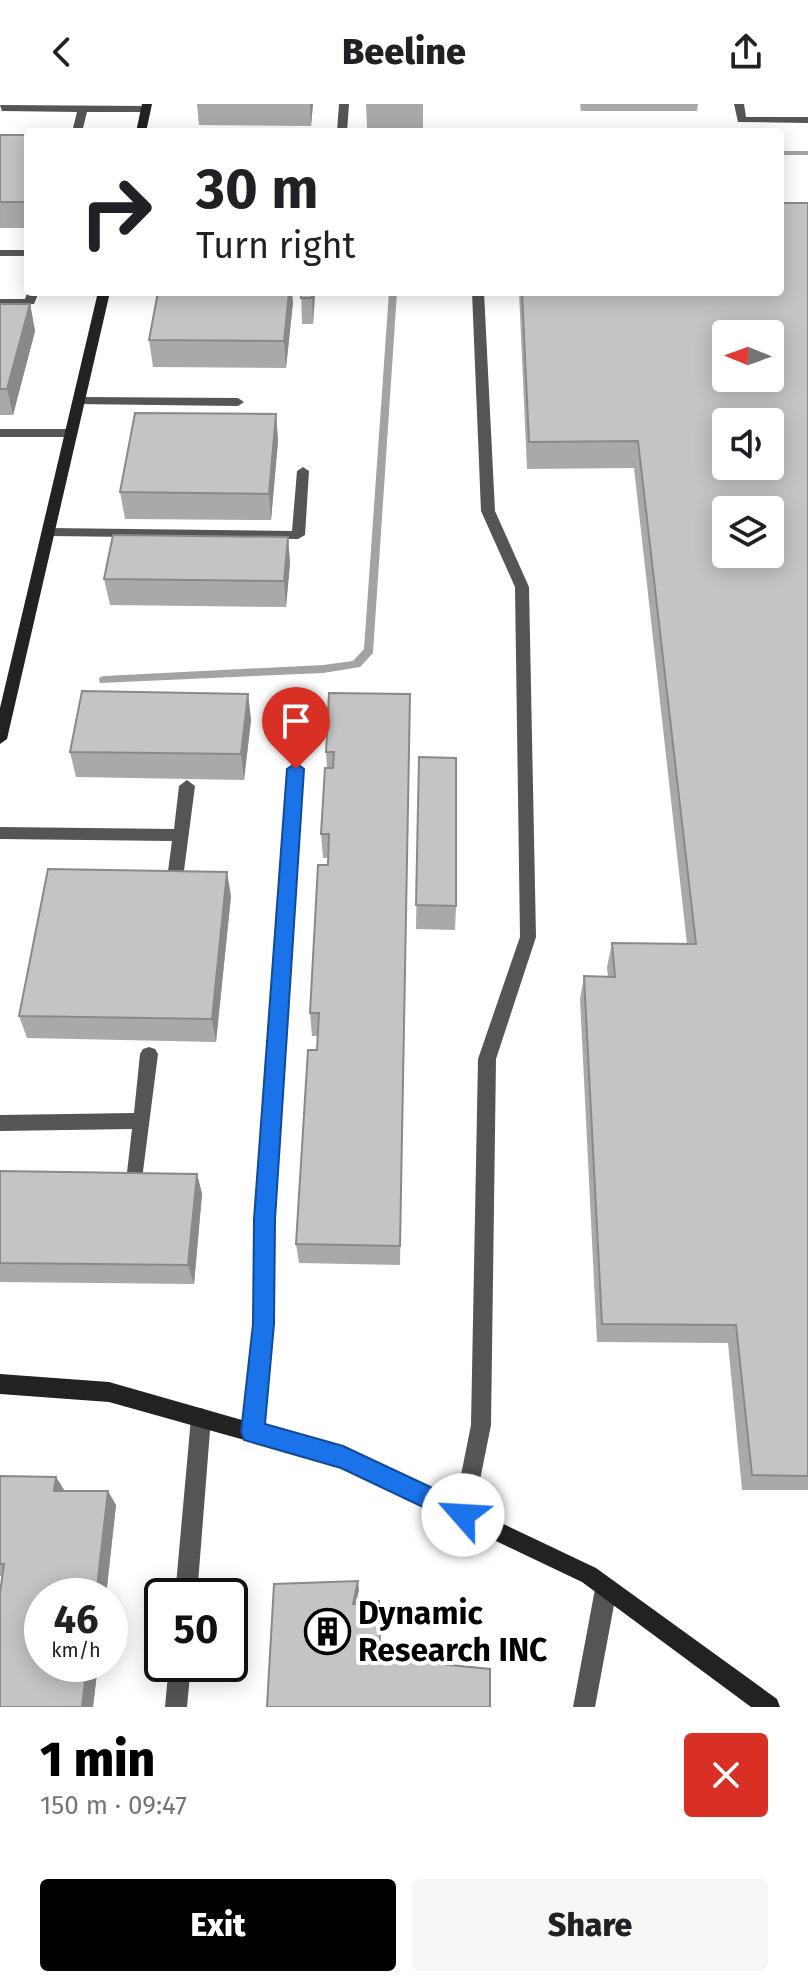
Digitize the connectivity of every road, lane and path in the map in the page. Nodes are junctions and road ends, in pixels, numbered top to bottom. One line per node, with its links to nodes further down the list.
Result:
1 (344, 104): 9 (lane)
2 (739, 104): 6 (lane)
3 (147, 106): 5 (lane); 8 (main road)
4 (2, 108): 5 (lane)
5 (83, 108): 7 (lane)
6 (808, 120)
7 (78, 128)
8 (142, 128)
9 (342, 128)
10 (0, 253): 11 (lane)
11 (24, 253)
12 (32, 296): 15 (lane)
13 (103, 296): 16 (main road)
14 (478, 296): 35 (lane)
15 (0, 302)
16 (79, 401): 17 (lane); 19 (main road)
17 (238, 402)
18 (0, 433): 19 (lane)
19 (72, 433): 21 (main road)
20 (303, 471): 21 (lane)
21 (49, 532): 22 (main road)
22 (0, 739)
23 (296, 769): 34 (lane)
24 (187, 786): 26 (lane)
25 (0, 833): 26 (lane)
26 (181, 835): 27 (lane)
27 (174, 886)
28 (149, 1054): 29 (lane)
29 (142, 1121): 30 (lane); 31 (lane)
30 (0, 1123)
31 (135, 1181)
32 (0, 1384): 33 (main road)
33 (201, 1418): 34 (main road); 36 (lane)
34 (252, 1432): 35 (main road)
35 (463, 1515): 37 (main road)
36 (188, 1578)
37 (606, 1589): 40 (lane); 41 (main road)
38 (178, 1682): 39 (lane)
39 (176, 1707)
40 (584, 1707)
41 (769, 1707)

